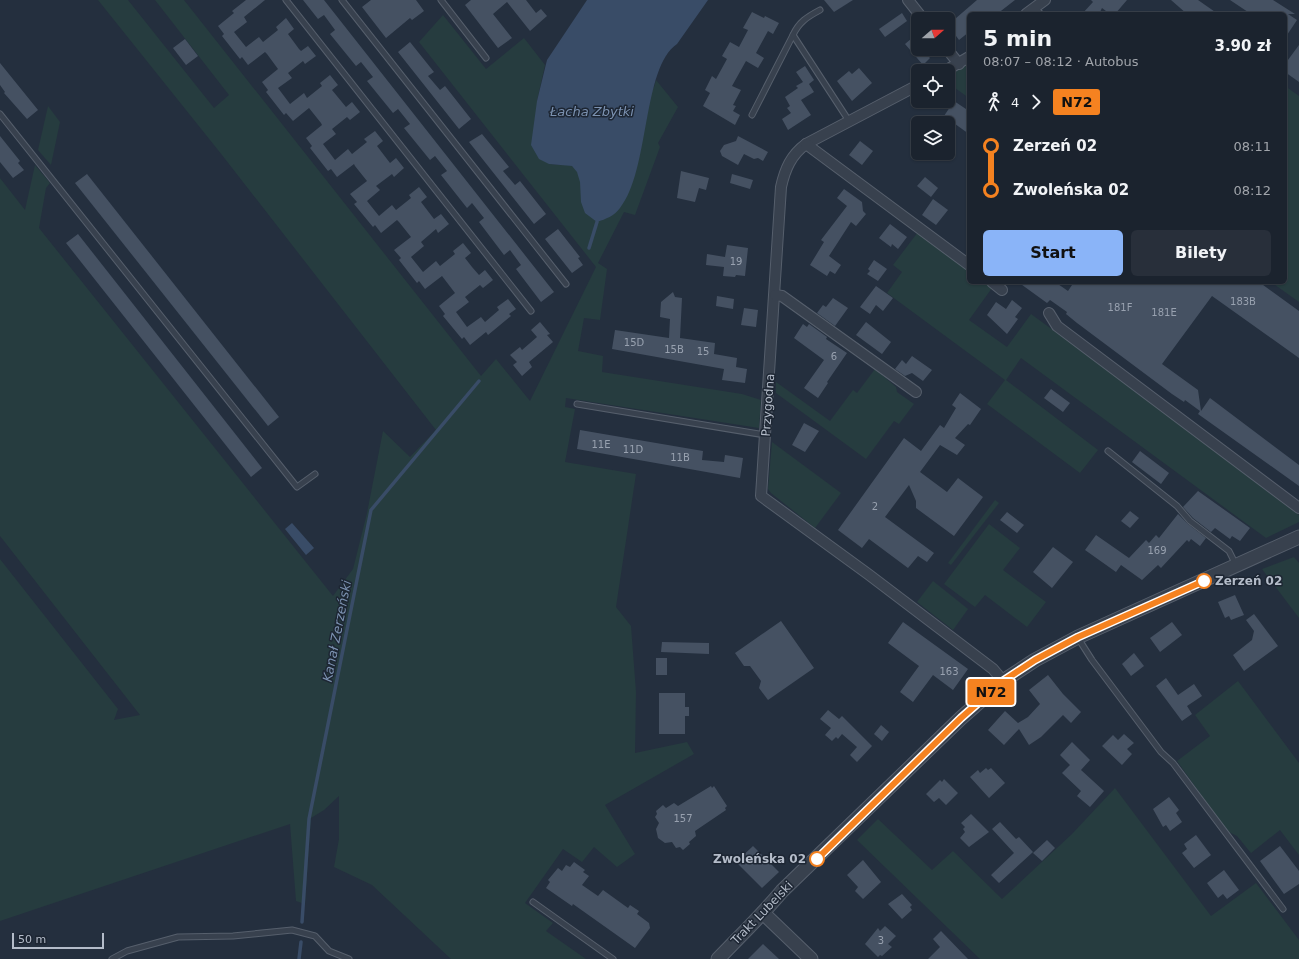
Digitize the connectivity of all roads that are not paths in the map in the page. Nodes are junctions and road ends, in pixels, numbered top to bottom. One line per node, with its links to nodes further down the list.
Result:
1 (286, 0): 25 (lane)
2 (342, 0): 21 (lane)
3 (441, 0): 11 (lane)
4 (908, 0): 8 (street)
5 (1044, 0): 7 (street)
6 (820, 10): 9 (lane)
7 (1038, 11)
8 (917, 12)
9 (793, 35): 17 (lane); 18 (lane)
10 (953, 56): 13 (street)
11 (486, 58)
12 (967, 58): 13 (street)
13 (959, 64): 14 (street)
14 (955, 66)
15 (911, 89): 18 (street, Przygodna)
16 (0, 114): 31 (lane)
17 (752, 115)
18 (849, 121): 19 (street, Przygodna)
19 (806, 144): 20 (street); 24 (street, Przygodna)
20 (967, 264)
21 (566, 284)
22 (994, 284): 23 (street)
23 (1002, 290)
24 (775, 295): 27 (street); 29 (street, Przygodna)
25 (531, 311)
26 (1049, 313): 32 (street)
27 (916, 392)
28 (577, 404): 29 (lane)
29 (765, 435): 36 (street, Przygodna)
30 (1108, 451): 34 (lane)
31 (315, 474)
32 (1299, 508)
33 (1299, 537): 34 (street, Trakt Lubelski)
34 (1236, 566): 35 (street, Trakt Lubelski)
35 (1078, 637): 36 (street, Trakt Lubelski); 38 (lane)
36 (1003, 681): 39 (street, Trakt Lubelski)
37 (533, 902): 42 (lane)
38 (1283, 909)
39 (763, 913): 43 (street, Trakt Lubelski); 44 (street)
40 (112, 959): 41 (lane)
41 (349, 959)
42 (613, 959)
43 (718, 959)
44 (811, 959)

